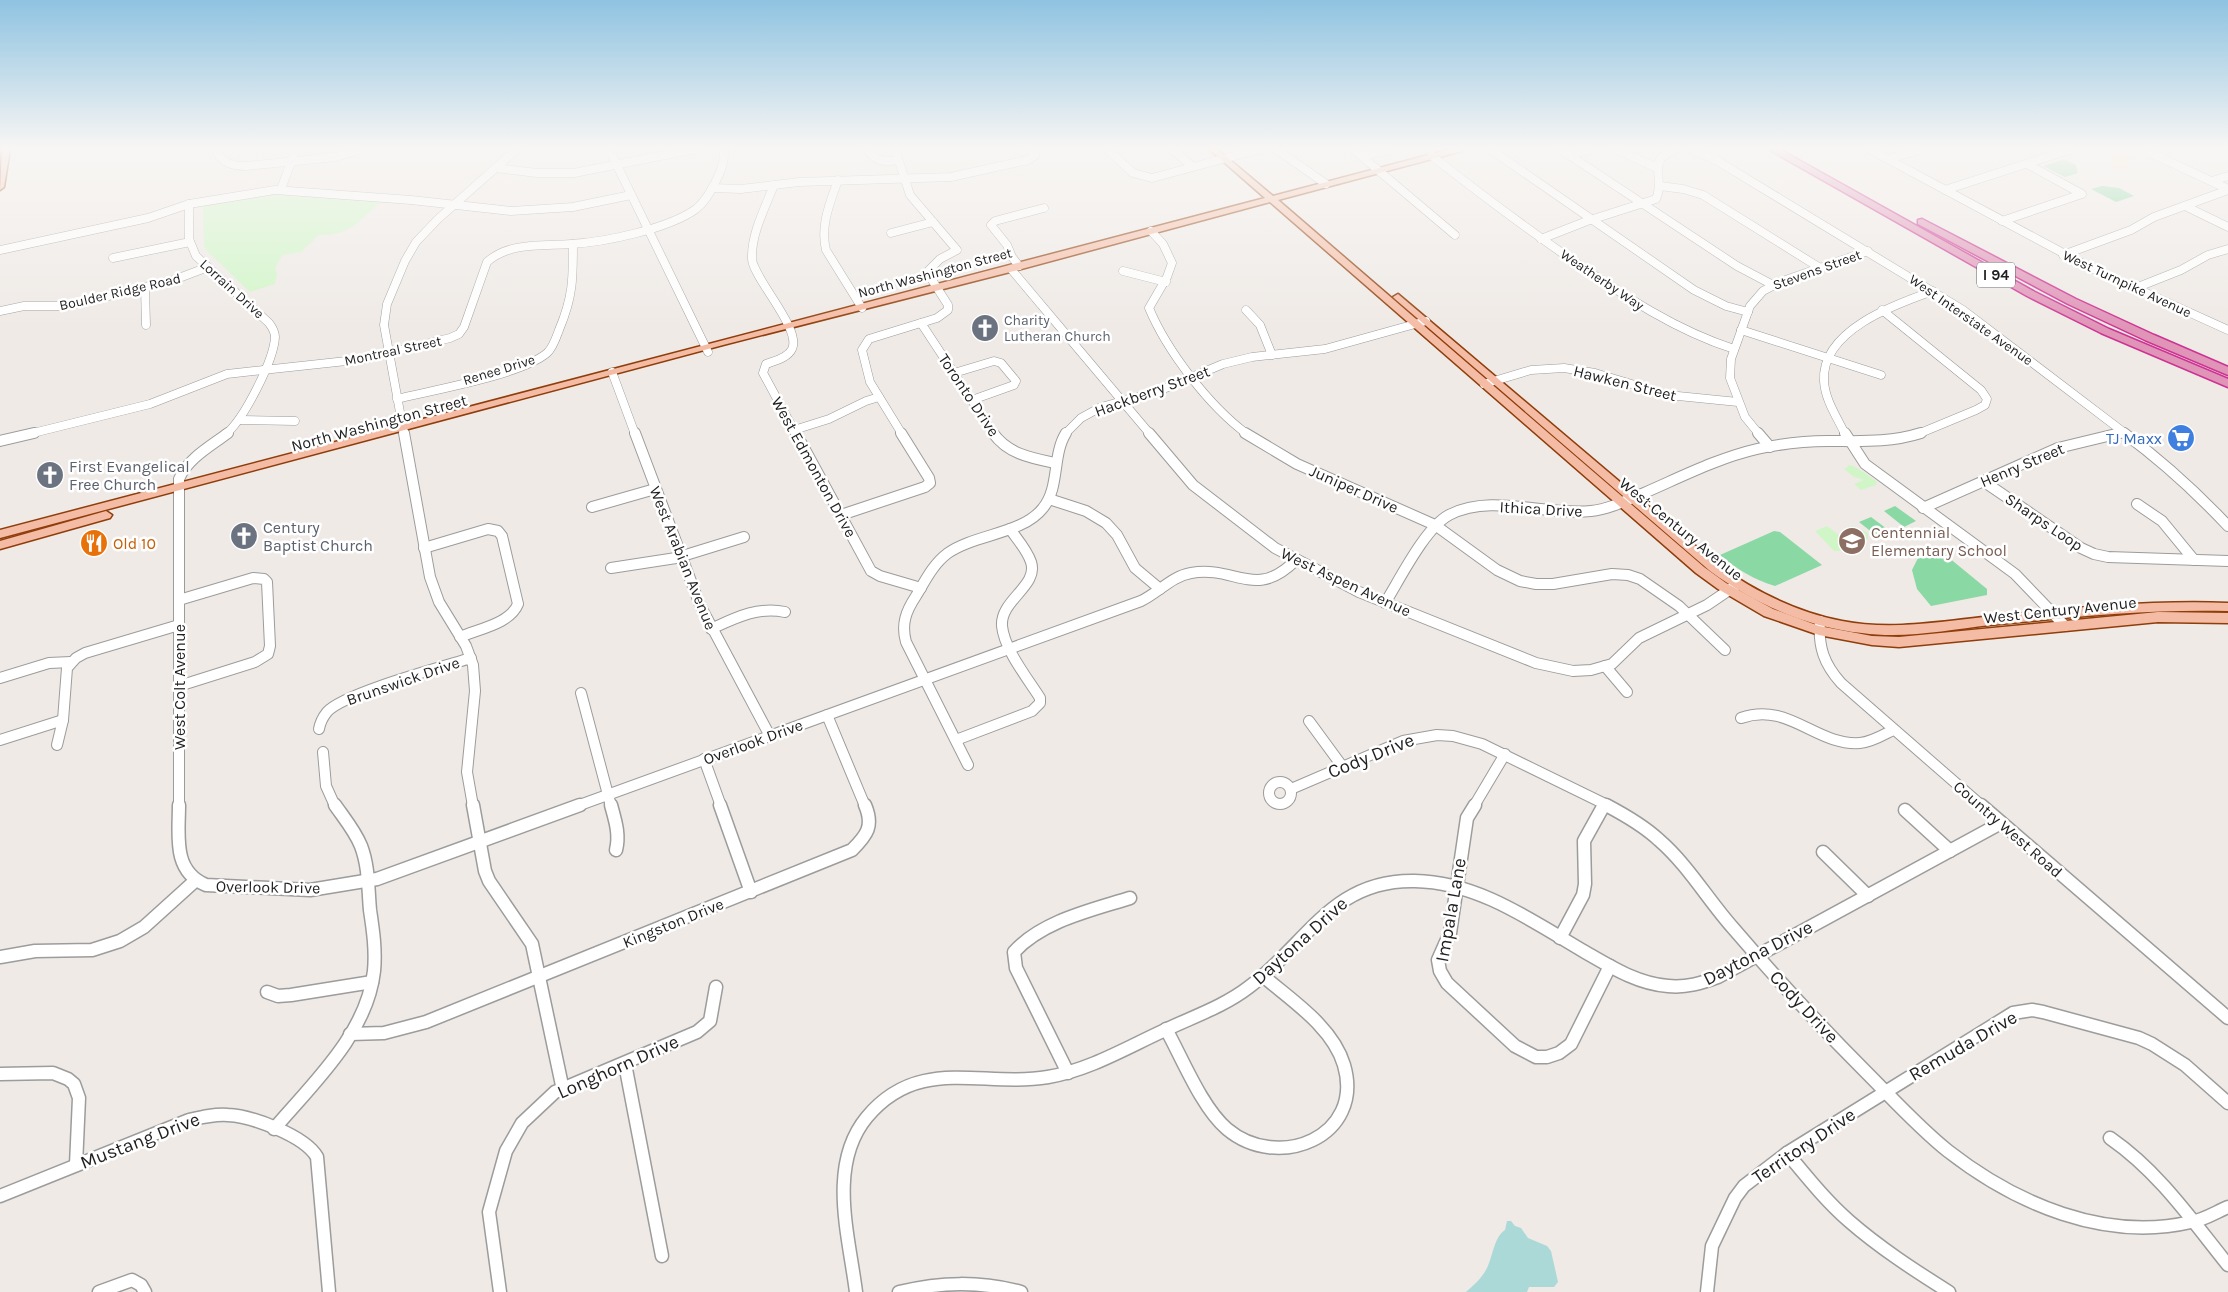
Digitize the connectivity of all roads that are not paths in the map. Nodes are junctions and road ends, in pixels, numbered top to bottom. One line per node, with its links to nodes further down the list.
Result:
1 (173, 209): 39 (street)
2 (189, 209): 36 (street, Lorrain Drive)
3 (449, 209): 66 (street)
4 (484, 209): 5 (street)
5 (545, 209)
6 (639, 209): 31 (street)
7 (695, 209): 31 (street, Montreal Street)
8 (765, 209): 61 (street)
9 (829, 209): 53 (street)
10 (922, 209): 29 (street)
11 (1039, 209): 44 (street, West Aspen Avenue)
12 (1233, 209): 32 (main road, North Washington Street)
13 (1289, 209): 58 (main road, West Century Avenue)
14 (1425, 209): 34 (street)
15 (1500, 209): 35 (street, Weatherby Way)
16 (1578, 209): 27 (street)
17 (1625, 209): 27 (street)
18 (1651, 209): 48 (street)
19 (1725, 209): 45 (street)
20 (1798, 209): 40 (street, West Interstate Avenue)
21 (1880, 209): 76 (highway, I 94)
22 (1898, 209): 70 (highway, I 94)
23 (1980, 209): 28 (street, West Turnpike Avenue)
24 (2037, 209): 28 (street)
25 (2176, 209): 41 (street)
26 (2192, 209): 30 (street)
27 (1592, 219): 35 (street); 57 (street)
28 (2002, 221): 41 (street, West Turnpike Avenue)
29 (933, 222): 33 (street); 50 (street)
30 (2228, 227)
31 (648, 228): 37 (street, Montreal Street); 65 (street)
32 (1151, 231): 44 (main road, North Washington Street); 47 (street, Juniper Drive)
33 (891, 233)
34 (1455, 235)
35 (1541, 239): 64 (street, Weatherby Way)
36 (190, 242): 42 (street); 43 (street, Lorrain Drive)
37 (573, 244): 66 (street, Montreal Street); 78 (street, Renee Drive)
38 (2228, 249): 51 (street)
39 (0, 250)
40 (1868, 251): 45 (street, Stevens Street); 52 (street, West Interstate Avenue)
41 (2064, 254): 51 (street, West Turnpike Avenue)
42 (113, 258)
43 (208, 267): 49 (street, Boulder Ridge Road); 69 (street, Lorrain Drive)
44 (1015, 268): 50 (main road, North Washington Street); 80 (street, West Aspen Avenue)
45 (1820, 268): 48 (street, Stevens Street)
46 (1123, 270): 47 (street)
47 (1166, 282): 74 (street, Juniper Drive)
48 (1773, 285): 57 (street, Stevens Street)
49 (145, 288): 56 (street, Boulder Ridge Road); 60 (street)
50 (936, 288): 53 (main road, North Washington Street); 59 (street)
51 (2133, 288): 62 (street, West Turnpike Avenue)
52 (1933, 291): 55 (street); 86 (street, West Interstate Avenue)
53 (862, 308): 61 (main road, North Washington Street)
54 (1246, 310): 67 (street)
55 (1882, 310): 68 (street); 88 (street, Ithica Drive)
56 (0, 311)
57 (1748, 312): 63 (street, Stevens Street)
58 (1420, 322): 67 (street, Hackberry Street); 75 (main road, West Century Avenue)
59 (921, 323): 71 (street, Toronto Drive); 77 (street)
60 (146, 325)
61 (789, 327): 65 (main road, North Washington Street); 85 (street, West Edmonton Drive)
62 (2226, 328)
63 (1741, 330): 64 (street, Stevens Street); 68 (street)
64 (1734, 349): 81 (street, Stevens Street)
65 (707, 350): 72 (main road, North Washington Street)
66 (389, 354): 69 (street, Montreal Street); 78 (street)
67 (1272, 355): 74 (street, Hackberry Street)
68 (1830, 357): 73 (street); 88 (street)
69 (263, 370): 82 (street, Lorrain Drive); 87 (street, Montreal Street)
70 (2228, 371)
71 (954, 373): 79 (street, Toronto Drive); 79 (street)
72 (613, 375): 84 (main road, North Washington Street); 92 (street, West Arabian Avenue)
73 (1881, 375)
74 (1192, 377): 80 (street, Hackberry Street); 101 (street, Juniper Drive)
75 (1490, 382): 81 (street, Hawken Street); 95 (main road, West Century Avenue)
76 (2228, 383)
77 (879, 397): 85 (street); 100 (street)
78 (397, 399): 84 (street)
79 (972, 400): 90 (street, Toronto Drive)
80 (1121, 401): 90 (street, Hackberry Street); 110 (street, West Aspen Avenue)
81 (1738, 402): 89 (street, Stevens Street)
82 (240, 420): 83 (street); 93 (street, Lorrain Drive)
83 (295, 421)
84 (403, 428): 93 (main road, North Washington Street); 108 (street)
85 (794, 430): 100 (street, West Edmonton Drive)
86 (2123, 432): 91 (street, Henry Street); 102 (street, West Interstate Avenue)
87 (0, 441)
88 (1850, 442): 89 (street, Ithica Drive); 99 (street)
89 (1770, 447): 95 (street, Ithica Drive)
90 (1055, 463): 94 (street, Hackberry Street)
91 (1983, 481): 99 (street, Henry Street); 111 (street, Sharps Loop)
92 (655, 489): 98 (street); 109 (street, West Arabian Avenue)
93 (179, 491): 96 (main road, North Washington Street); 107 (main road, North Washington Street); 117 (street, West Colt Avenue)
94 (1049, 499): 103 (street); 115 (street)
95 (1627, 500): 101 (street, Ithica Drive); 116 (main road, West Century Avenue)
96 (117, 504): 104 (main road, North Washington Street); 106 (main road)
97 (2137, 504): 111 (street)
98 (592, 508)
99 (1923, 508): 122 (street)
100 (841, 515): 114 (street, West Edmonton Drive)
101 (1435, 526): 118 (street, Ithica Drive); 121 (street, Juniper Drive)
102 (2228, 526)
103 (1010, 530): 114 (street); 129 (street)
104 (0, 532)
105 (744, 536): 109 (street)
106 (0, 538)
107 (0, 545)
108 (424, 548): 128 (street); 128 (street)
109 (681, 556): 113 (street); 127 (street, West Arabian Avenue)
110 (1296, 560): 115 (street, Overlook Drive); 118 (street, West Aspen Avenue)
111 (2194, 560): 112 (street, Sharps Loop)
112 (2228, 561)
113 (611, 568)
114 (921, 588): 135 (street)
115 (1160, 588): 129 (street, Overlook Drive)
116 (1732, 588): 121 (street, West Aspen Avenue); 125 (main road, West Century Avenue)
117 (179, 600): 124 (street, West Colt Avenue); 136 (street)
118 (1385, 602): 133 (street, West Aspen Avenue)
119 (2228, 608): 122 (main road, West Century Avenue)
120 (785, 612): 127 (street)
121 (1686, 615): 130 (street, Juniper Drive); 133 (street, West Aspen Avenue)
122 (2053, 615): 125 (main road, West Century Avenue); 126 (street)
123 (2228, 618): 126 (main road, West Century Avenue)
124 (179, 625): 132 (street); 136 (street, West Colt Avenue)
125 (1819, 626): 126 (main road, West Century Avenue); 144 (street, Country West Road)
126 (2065, 626)
127 (712, 629): 145 (street, West Arabian Avenue)
128 (460, 637): 131 (street)
129 (1012, 648): 135 (street, Overlook Drive); 147 (street)
130 (1725, 650)
131 (471, 658): 143 (street, Brunswick Drive); 159 (street)
132 (71, 662): 134 (street); 141 (street)
133 (1605, 666): 137 (street)
134 (0, 678)
135 (924, 679): 139 (street, Overlook Drive); 147 (street)
136 (179, 686): 163 (street, West Colt Avenue)
137 (1628, 692)
138 (581, 693): 155 (street)
139 (827, 715): 145 (street, Overlook Drive); 166 (street, Kingston Drive)
140 (1740, 718): 144 (street)
141 (63, 720): 146 (street); 148 (street)
142 (1308, 721): 153 (street)
143 (318, 729)
144 (1893, 730): 158 (street, Country West Road)
145 (770, 736): 151 (street, Overlook Drive)
146 (0, 740)
147 (956, 740): 152 (street)
148 (57, 745)
149 (323, 752): 164 (street)
150 (1504, 754): 153 (street, Cody Drive); 156 (street, Cody Drive); 165 (street, Impala Lane)
151 (704, 759): 155 (street, Overlook Drive); 166 (street)
152 (968, 765)
153 (1342, 766): 154 (street, Cody Drive)
154 (1291, 788)
155 (609, 794): 159 (street, Overlook Drive); 160 (street)
156 (1604, 805): 169 (street); 170 (street, Cody Drive)
157 (1905, 810): 161 (street)
158 (2001, 823): 161 (street, Daytona Drive); 178 (street, Country West Road)
159 (479, 842): 164 (street, Overlook Drive); 173 (street)
160 (616, 850)
161 (1950, 851): 167 (street, Daytona Drive)
162 (1824, 852): 167 (street)
163 (196, 880): 164 (street, Overlook Drive); 171 (street)
164 (367, 881): 175 (street)
165 (1457, 887): 169 (street, Daytona Drive); 172 (street, Impala Lane); 174 (street, Daytona Drive)
166 (751, 892): 173 (street, Kingston Drive)
167 (1868, 896): 170 (street, Daytona Drive)
168 (1130, 898): 182 (street)
169 (1560, 938): 172 (street, Daytona Drive)
170 (1758, 956): 172 (street, Daytona Drive); 185 (street, Cody Drive)
171 (0, 957)
172 (1610, 966)
173 (540, 976): 180 (street, Kingston Drive); 184 (street)
174 (1263, 976): 179 (street, Daytona Drive); 179 (street)
175 (372, 982): 177 (street); 180 (street)
176 (716, 987): 181 (street, Longhorn Drive)
177 (267, 992)
178 (2228, 1018)
179 (1166, 1029): 182 (street, Daytona Drive)
180 (350, 1034): 187 (street)
181 (625, 1064): 184 (street, Longhorn Drive); 194 (street)
182 (1068, 1073): 200 (street, Daytona Drive)
183 (0, 1074): 190 (street)
184 (563, 1090): 199 (street, Longhorn Drive)
185 (1886, 1092): 186 (street, Remuda Drive); 189 (street, Territory Drive); 193 (street, Cody Drive)
186 (2228, 1103)
187 (274, 1129): 190 (street, Mustang Drive); 198 (street, Mustang Drive)
188 (2110, 1138): 193 (street)
189 (1787, 1153): 203 (street, Territory Drive); 204 (street)
190 (76, 1165): 191 (street, Mustang Drive)
191 (0, 1196)
192 (2228, 1207): 193 (street, Cody Drive)
193 (2195, 1222): 195 (street)
194 (662, 1256)
195 (2228, 1265)
196 (99, 1292): 197 (street)
197 (145, 1292)
198 (329, 1292)
199 (500, 1292)
200 (856, 1292)
201 (899, 1292): 202 (street)
202 (1022, 1292)
203 (1707, 1292)
204 (1949, 1292)

